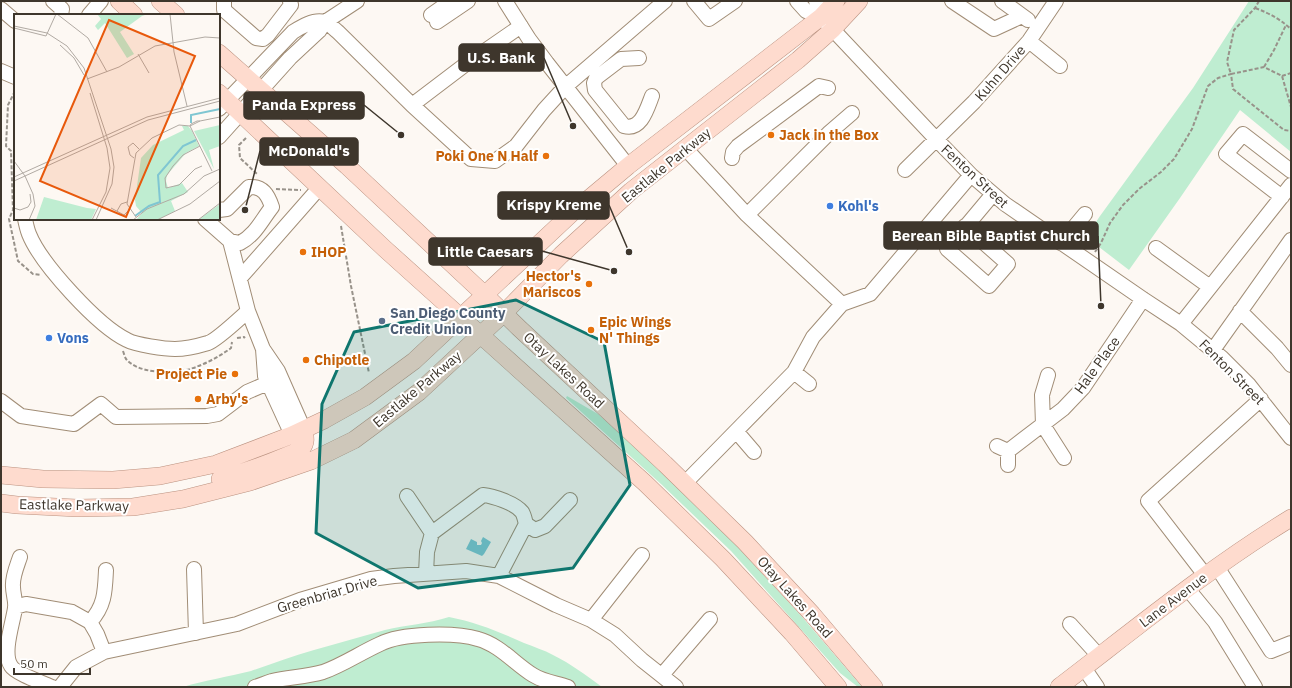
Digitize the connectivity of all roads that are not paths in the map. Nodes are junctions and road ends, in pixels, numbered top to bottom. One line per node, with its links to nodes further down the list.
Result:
1 (6, 1): 22 (street)
2 (52, 1): 23 (street)
3 (101, 1): 24 (street)
4 (119, 1): 25 (main road)
5 (160, 1): 26 (main road)
6 (224, 1): 7 (street)
7 (290, 1)
8 (357, 1): 30 (street)
9 (468, 1): 21 (street)
10 (505, 1): 31 (street)
11 (665, 1): 39 (street)
12 (694, 1): 13 (street)
13 (735, 1)
14 (797, 1): 28 (street)
15 (816, 1): 28 (street)
16 (836, 1): 28 (main road, Eastlake Parkway)
17 (859, 1): 33 (main road, Eastlake Parkway)
18 (952, 1): 27 (street)
19 (1002, 1): 27 (street)
20 (1056, 1): 32 (street, Kuhn Drive)
21 (449, 2)
22 (1, 8): 29 (street)
23 (62, 14)
24 (90, 14)
25 (133, 14)
26 (175, 14)
27 (1022, 16): 32 (street)
28 (821, 17): 33 (street, Fenton Street); 51 (main road, Eastlake Parkway)
29 (14, 20)
30 (325, 22): 38 (street); 41 (street); 44 (street)
31 (521, 26): 39 (street); 44 (street)
32 (1038, 27): 34 (street, Kuhn Drive)
33 (832, 30): 48 (street, Fenton Street); 49 (main road, Eastlake Parkway)
34 (1029, 41): 37 (street); 48 (street, Kuhn Drive)
35 (220, 54): 38 (main road, Otay Lakes Road)
36 (639, 58): 42 (street)
37 (1060, 66)
38 (248, 78): 41 (main road, Otay Lakes Road); 43 (street)
39 (565, 86): 44 (street); 51 (street)
40 (828, 88): 50 (street)
41 (262, 90): 45 (street); 71 (main road, Otay Lakes Road)
42 (652, 96)
43 (222, 101): 45 (main road, Otay Lakes Road)
44 (412, 105)
45 (241, 113): 47 (street); 56 (main road, Otay Lakes Road)
46 (852, 113): 61 (street)
47 (220, 136)
48 (936, 139): 52 (street, Kuhn Drive); 54 (street, Fenton Street)
49 (686, 149): 61 (street); 76 (main road, Eastlake Parkway)
50 (732, 158)
51 (628, 166): 71 (main road, Eastlake Parkway)
52 (905, 170)
53 (1291, 171): 58 (street)
54 (971, 175): 57 (street, Fenton Street); 73 (street)
55 (1291, 185): 58 (street)
56 (312, 188): 69 (street); 77 (main road, Otay Lakes Road)
57 (992, 194): 64 (street); 67 (street, Fenton Street)
58 (1282, 197): 70 (street)
59 (220, 210): 66 (street)
60 (1085, 214): 67 (street)
61 (747, 215): 73 (street)
62 (25, 220): 74 (street)
63 (206, 220): 66 (street)
64 (965, 226)
65 (1291, 240): 75 (street)
66 (230, 241): 69 (street)
67 (1061, 243): 72 (street, Fenton Street)
68 (1156, 248): 70 (street)
69 (240, 278): 74 (street)
70 (1210, 287): 78 (street)
71 (484, 294): 76 (main road, Otay Lakes Road); 77 (main road, Eastlake Parkway)
72 (1143, 299): 78 (street, Fenton Street); 89 (street, Hale Place)
73 (842, 304): 83 (street)
74 (248, 311): 80 (street)
75 (1240, 311): 81 (street); 82 (street)
76 (503, 314): 79 (main road, Eastlake Parkway); 97 (main road, Otay Lakes Road)
77 (460, 318): 79 (main road, Otay Lakes Road); 91 (main road, Eastlake Parkway)
78 (1181, 324): 81 (street, Fenton Street)
79 (481, 335): 99 (main road, Eastlake Parkway); 129 (main road, Otay Lakes Road)
80 (263, 349): 85 (street); 91 (street)
81 (1212, 350): 87 (street, Fenton Street)
82 (1291, 365)
83 (794, 372): 86 (street); 90 (street)
84 (1048, 375): 89 (street)
85 (268, 383): 88 (street); 91 (street)
86 (809, 384)
87 (1260, 399): 92 (street, Fenton Street); 109 (street)
88 (1, 401)
89 (1043, 425): 94 (street, Hale Place); 95 (street)
90 (736, 431): 93 (street); 97 (street)
91 (298, 432): 96 (main road, Eastlake Parkway); 99 (main road)
92 (1291, 438)
93 (754, 452)
94 (1004, 454)
95 (1064, 458)
96 (1, 474)
97 (685, 483): 130 (main road, Otay Lakes Road)
98 (406, 496): 104 (street)
99 (168, 500): 101 (main road, Eastlake Parkway)
100 (570, 500): 103 (street)
101 (1, 503)
102 (1291, 518): 109 (main road, Lane Avenue)
103 (526, 524): 104 (street); 111 (street)
104 (432, 533): 110 (street)
105 (642, 555): 115 (street)
106 (20, 557): 113 (street)
107 (194, 569): 118 (street)
108 (106, 570): 116 (street)
109 (1211, 571): 112 (main road, Lane Avenue); 119 (street)
110 (426, 574): 111 (street, Greenbriar Drive); 118 (street, Greenbriar Drive)
111 (499, 576): 115 (street, Greenbriar Drive)
112 (1187, 588): 121 (main road, Lane Avenue); 133 (street)
113 (15, 607): 116 (street); 124 (street)
114 (710, 619): 123 (street)
115 (591, 620): 123 (street, Greenbriar Drive)
116 (90, 622): 120 (street)
117 (1070, 624): 121 (street)
118 (196, 634): 120 (street, Greenbriar Drive)
119 (1291, 643)
120 (104, 652): 125 (street, Greenbriar Drive)
121 (1099, 656): 122 (main road, Lane Avenue)
122 (1084, 668): 131 (main road, Lane Avenue); 132 (street)
123 (662, 675): 128 (street, Greenbriar Drive)
124 (52, 687)
125 (60, 687)
126 (255, 687): 127 (street)
127 (568, 687)
128 (676, 687)
129 (838, 687)
130 (874, 687)
131 (1059, 687)
132 (1098, 687)
133 (1254, 687)

